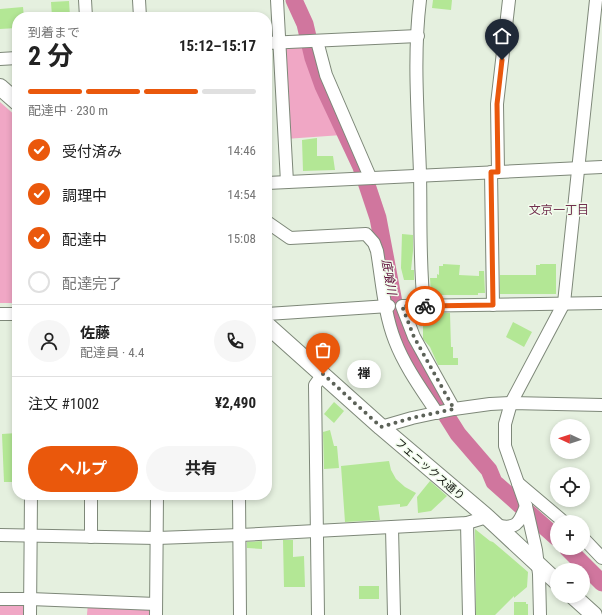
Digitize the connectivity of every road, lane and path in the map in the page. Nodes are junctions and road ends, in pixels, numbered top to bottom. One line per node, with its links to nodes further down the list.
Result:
1 (85, 0): 7 (street)
2 (139, 0): 8 (street)
3 (277, 0): 11 (street)
4 (420, 0): 9 (street)
5 (509, 0): 18 (street)
6 (596, 0): 17 (street)
7 (86, 12)
8 (140, 12)
9 (418, 36): 10 (street); 19 (street)
10 (313, 41): 11 (street); 20 (street)
11 (273, 43): 21 (street)
12 (12, 58): 13 (street)
13 (0, 59)
14 (0, 87): 15 (main road)
15 (12, 98)
16 (602, 167): 17 (street)
17 (578, 168): 18 (street); 25 (street)
18 (495, 172): 19 (street); 26 (street)
19 (420, 175): 20 (street); 28 (street)
20 (370, 177): 21 (street)
21 (287, 182): 22 (street)
22 (272, 183)
23 (272, 225): 27 (street)
24 (602, 303): 25 (street)
25 (564, 304): 26 (street); 34 (street)
26 (493, 305): 28 (street)
27 (387, 306): 31 (street); 37 (street)
28 (424, 306): 36 (street)
29 (0, 314): 30 (street)
30 (12, 314)
31 (272, 314)
32 (272, 329): 33 (main road, フェニックス通り)
33 (323, 374): 38 (main road, フェニックス通り); 49 (street)
34 (511, 403): 35 (street); 36 (street); 39 (street)
35 (602, 405)
36 (454, 409): 37 (street)
37 (437, 413): 38 (street)
38 (381, 427): 46 (main road, フェニックス通り)
39 (518, 484): 44 (street); 45 (street)
40 (31, 500): 52 (street)
41 (91, 500): 53 (street)
42 (157, 500): 54 (street)
43 (239, 500): 51 (street)
44 (526, 506): 46 (street); 57 (street)
45 (556, 515)
46 (491, 521): 47 (street); 57 (main road, フェニックス通り)
47 (467, 523): 48 (street); 67 (street)
48 (392, 528): 49 (street); 66 (street)
49 (318, 530): 51 (street); 65 (street)
50 (0, 535): 52 (street)
51 (240, 535): 54 (street); 64 (street)
52 (31, 536): 53 (street); 60 (street)
53 (91, 537): 54 (street)
54 (157, 538): 62 (street)
55 (590, 545): 56 (street)
56 (602, 558)
57 (538, 565): 58 (main road, フェニックス通り); 68 (street)
58 (550, 576)
59 (0, 599): 60 (street)
60 (30, 599): 62 (street); 63 (street)
61 (581, 603): 69 (main road)
62 (156, 609)
63 (30, 615)
64 (240, 615)
65 (318, 615)
66 (394, 615)
67 (469, 615)
68 (540, 615)
69 (594, 615)

